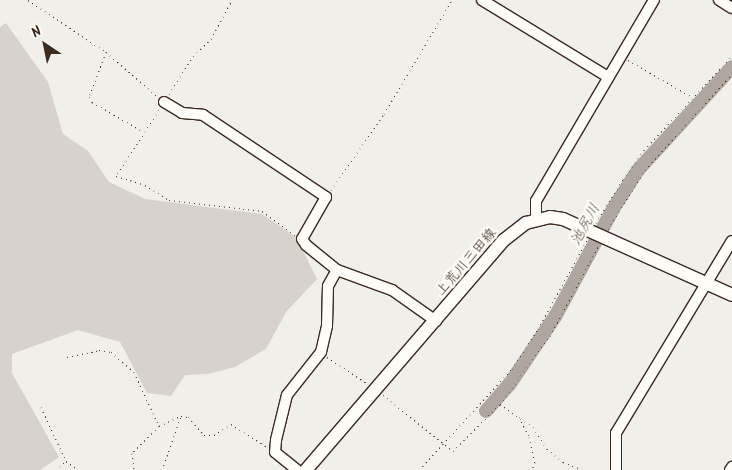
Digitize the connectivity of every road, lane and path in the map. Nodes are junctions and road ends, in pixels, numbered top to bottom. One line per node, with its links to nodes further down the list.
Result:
1 (28, 0): 6 (path)
2 (232, 0): 11 (path)
3 (452, 0): 13 (path)
4 (482, 0): 9 (street)
5 (654, 0): 7 (street)
6 (106, 52): 11 (path); 12 (path)
7 (621, 55): 9 (street); 10 (path)
8 (732, 56): 10 (path)
9 (608, 77): 14 (street)
10 (692, 97): 15 (path)
11 (164, 102): 12 (path); 13 (street)
12 (144, 133): 16 (path)
13 (326, 197): 16 (street)
14 (536, 219): 15 (main road, 上荒川三田線); 21 (main road, 上荒川三田線)
15 (592, 231): 19 (main road, 上荒川三田線); 29 (path)
16 (302, 240): 18 (street)
17 (732, 241): 19 (street)
18 (337, 270): 21 (street); 22 (street)
19 (707, 285): 20 (main road, 上荒川三田線); 41 (street)
20 (732, 295)
21 (436, 321): 24 (main road, 上荒川三田線)
22 (321, 352): 24 (path); 30 (street)
23 (66, 357): 28 (path)
24 (375, 388): 29 (path); 37 (main road, 上荒川三田線)
25 (41, 407): 31 (path)
26 (181, 416): 28 (path); 30 (path); 35 (path)
27 (518, 416): 29 (path); 39 (path); 40 (path)
28 (158, 426): 34 (path)
29 (443, 444): 38 (path)
30 (275, 452): 36 (street)
31 (66, 461): 32 (path); 33 (path)
32 (56, 470)
33 (80, 470)
34 (134, 470)
35 (162, 470)
36 (297, 470)
37 (306, 470)
38 (419, 470)
39 (532, 470)
40 (583, 470)
41 (616, 470)

